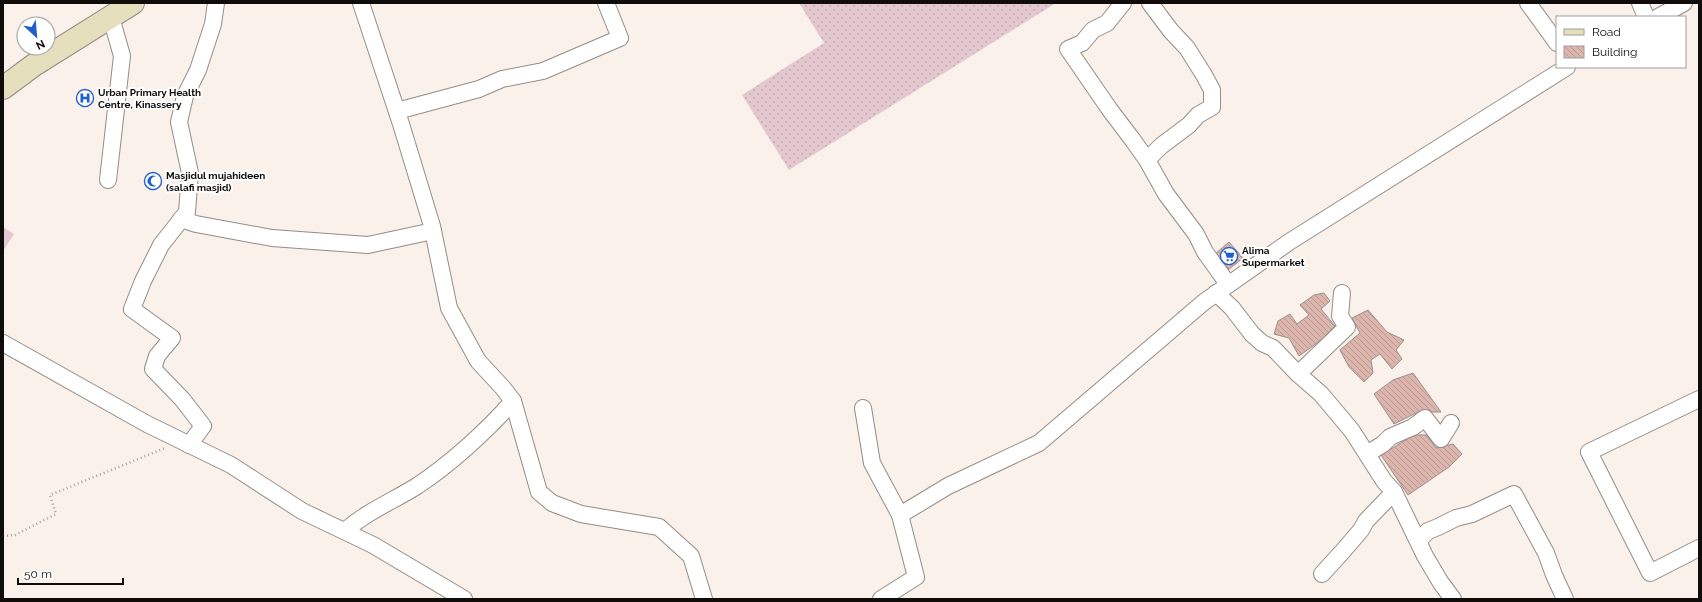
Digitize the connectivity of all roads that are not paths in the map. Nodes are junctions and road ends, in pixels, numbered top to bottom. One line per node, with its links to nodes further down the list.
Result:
1 (133, 3): 12 (main road)
2 (216, 3): 19 (street)
3 (361, 3): 16 (street)
4 (606, 3): 16 (street)
5 (1123, 3): 17 (street)
6 (1150, 3): 17 (street)
7 (1528, 3): 13 (street)
8 (1640, 3): 10 (street)
9 (1684, 3): 11 (street)
10 (1646, 16)
11 (1660, 16)
12 (111, 17): 15 (main road); 18 (street)
13 (1556, 42)
14 (1566, 68): 21 (street)
15 (3, 88)
16 (397, 112): 20 (street)
17 (1147, 160): 21 (street)
18 (108, 180)
19 (181, 219): 20 (street); 29 (street)
20 (433, 232): 26 (street)
21 (1222, 289): 24 (street); 32 (street)
22 (1342, 293): 24 (street)
23 (3, 343): 29 (street)
24 (1298, 374): 30 (street)
25 (1699, 399): 35 (street)
26 (512, 401): 33 (street); 38 (street)
27 (863, 408): 32 (street)
28 (1451, 423): 30 (street)
29 (185, 443): 33 (street)
30 (1367, 454): 31 (street)
31 (1394, 492): 34 (street); 36 (street)
32 (900, 515): 39 (street)
33 (345, 531): 37 (street)
34 (1419, 540): 40 (street); 41 (street)
35 (1699, 548)
36 (1322, 574)
37 (464, 599)
38 (704, 599)
39 (881, 599)
40 (1453, 599)
41 (1566, 599)

